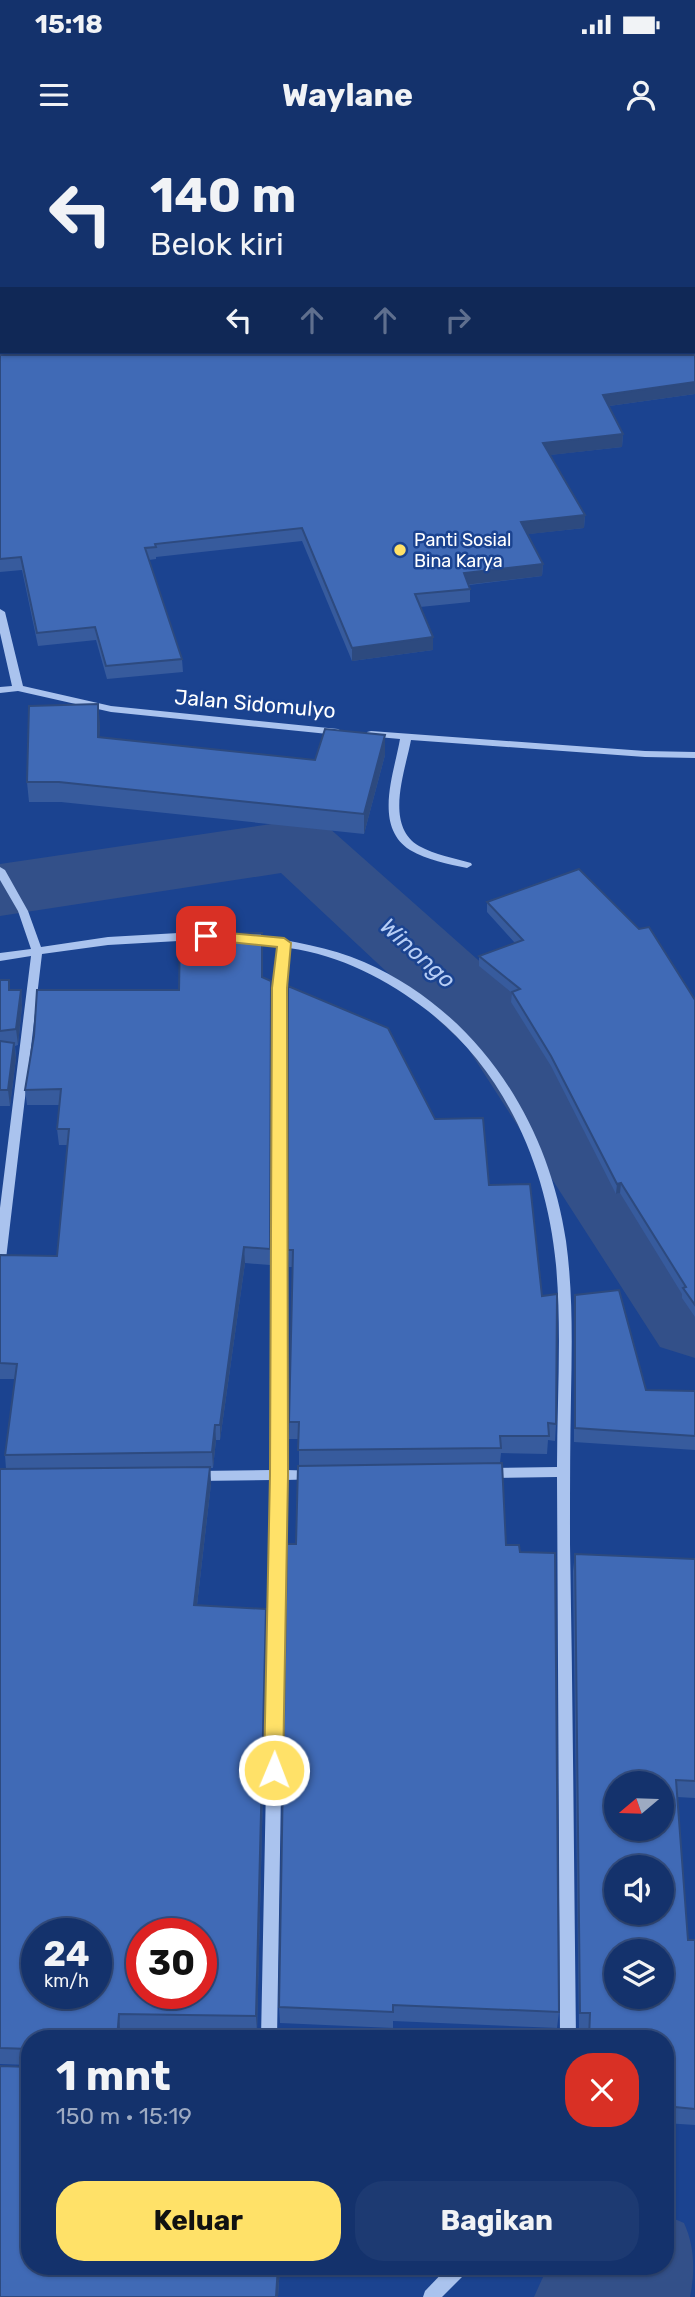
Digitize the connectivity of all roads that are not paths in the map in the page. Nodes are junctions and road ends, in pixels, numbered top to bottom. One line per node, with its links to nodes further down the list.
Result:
1 (0, 612): 2 (street)
2 (18, 688): 3 (street, Jalan Sidomulyo); 4 (street, Jalan Sidomulyo)
3 (0, 690)
4 (352, 733)
5 (365, 734): 6 (street)
6 (405, 737): 7 (street); 8 (street)
7 (695, 755)
8 (467, 866)
9 (0, 870): 13 (street)
10 (206, 936): 13 (street)
11 (234, 937): 12 (street)
12 (284, 943): 18 (street); 20 (street)
13 (37, 951): 14 (street); 16 (street)
14 (0, 957)
15 (13, 1051): 16 (street)
16 (27, 1052): 17 (street)
17 (0, 1259)
18 (563, 1472): 19 (street); 24 (street)
19 (468, 1473)
20 (279, 1475): 21 (street); 22 (street); 23 (street)
21 (333, 1475)
22 (181, 1477)
23 (269, 2030)
24 (568, 2030)
25 (452, 2275): 26 (street)
26 (431, 2297)

